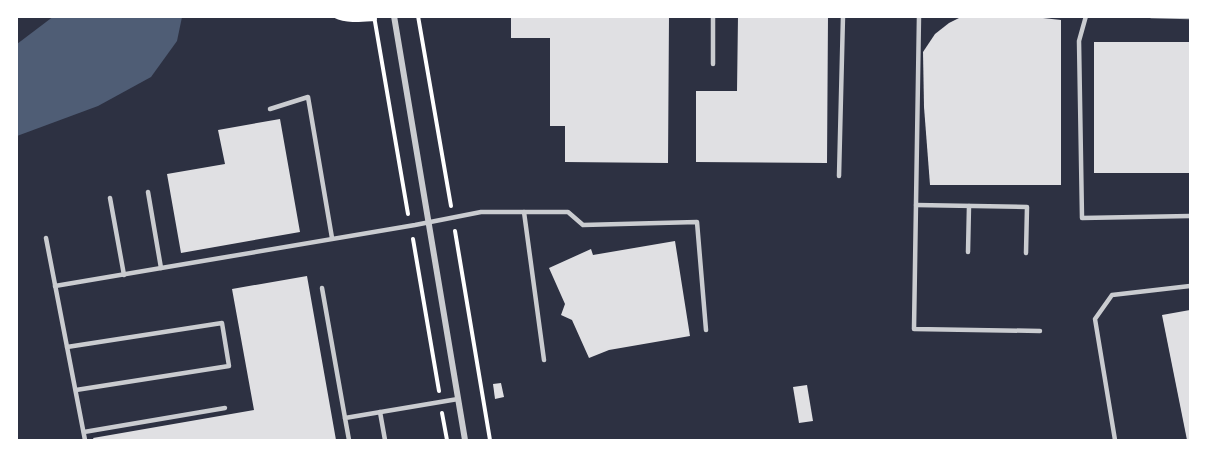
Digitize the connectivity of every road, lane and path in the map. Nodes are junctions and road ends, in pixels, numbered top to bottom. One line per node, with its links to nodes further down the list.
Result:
1 (335, 16): 7 (path)
2 (713, 16): 9 (lane)
3 (843, 16): 11 (lane)
4 (918, 16): 14 (lane)
5 (1086, 16): 17 (lane)
6 (1151, 16): 8 (lane)
7 (394, 17): 18 (street)
8 (1191, 17)
9 (713, 64)
10 (270, 110): 20 (lane)
11 (839, 176)
12 (148, 192): 23 (lane)
13 (110, 198): 24 (lane)
14 (916, 205): 15 (lane); 29 (lane)
15 (969, 206): 21 (lane); 22 (lane)
16 (524, 212): 18 (lane); 28 (lane); 31 (lane)
17 (1191, 216)
18 (429, 222): 20 (lane); 33 (street)
19 (46, 238): 25 (lane)
20 (332, 238): 23 (lane)
21 (968, 252)
22 (1026, 253)
23 (161, 268): 24 (lane)
24 (124, 274): 25 (lane)
25 (55, 286): 30 (lane)
26 (1191, 286): 42 (lane)
27 (322, 288): 36 (lane)
28 (706, 330)
29 (1040, 331)
30 (67, 347): 32 (lane); 32 (lane)
31 (544, 360)
32 (76, 390): 37 (lane)
33 (458, 399): 35 (lane); 41 (street)
34 (225, 408): 37 (lane)
35 (380, 412): 36 (lane); 40 (lane)
36 (345, 418): 39 (lane)
37 (84, 432): 38 (lane)
38 (85, 441)
39 (349, 441)
40 (385, 441)
41 (465, 441)
42 (1115, 441)

